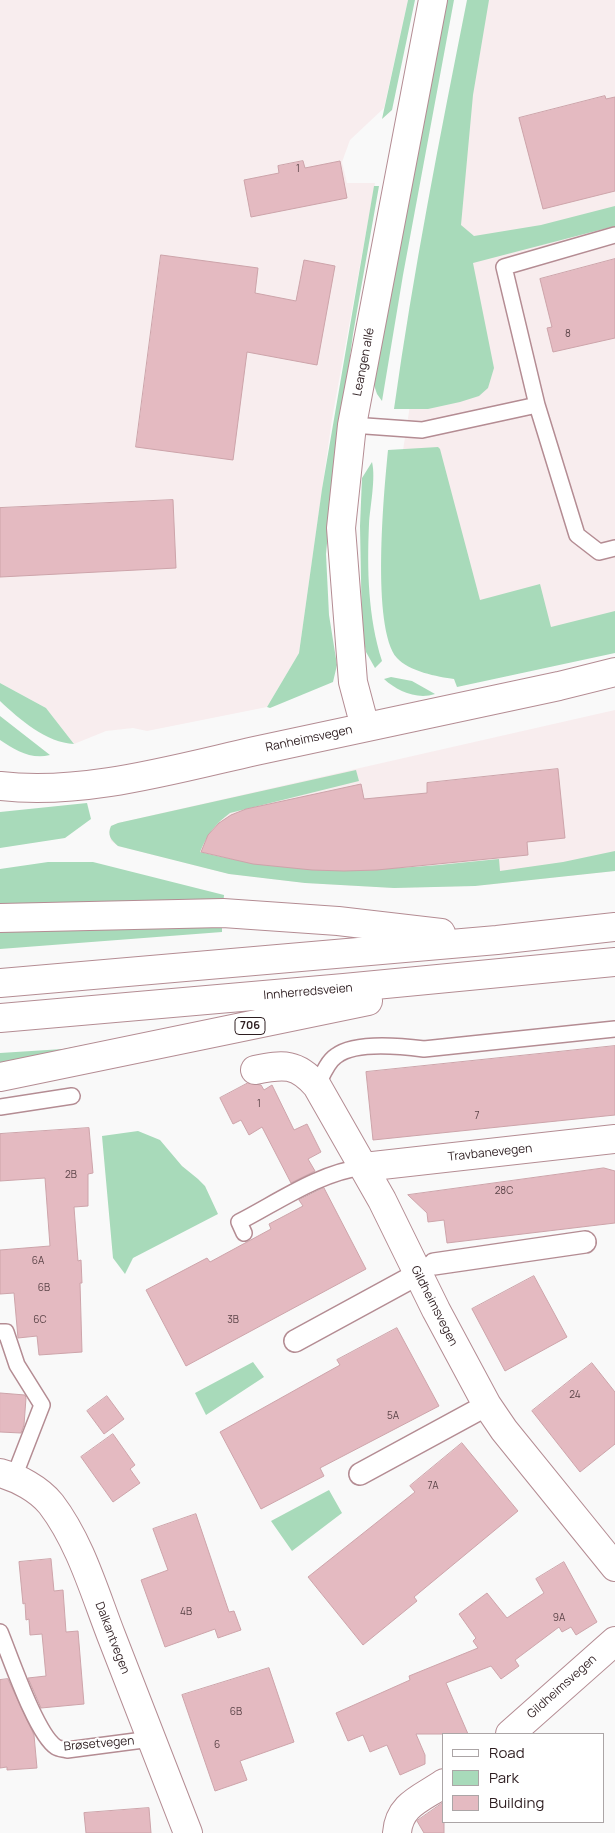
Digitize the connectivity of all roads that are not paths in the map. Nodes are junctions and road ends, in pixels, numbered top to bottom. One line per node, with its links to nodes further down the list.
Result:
1 (433, 0): 4 (main road, Leangen allé)
2 (615, 235): 3 (lane)
3 (537, 405): 4 (lane); 5 (lane)
4 (352, 425): 7 (main road, Leangen allé)
5 (615, 548)
6 (615, 672): 7 (main road, Ranheimsvegen)
7 (365, 727): 8 (main road, Ranheimsvegen)
8 (0, 786)
9 (5, 918): 11 (main road)
10 (615, 927): 11 (main road)
11 (497, 940): 14 (main road)
12 (615, 962): 13 (main road, Innherredsveien / 706)
13 (499, 974): 15 (main road, Innherredsveien / 706); 18 (main road, 706)
14 (0, 983)
15 (0, 1018)
16 (615, 1029): 19 (lane)
17 (255, 1070): 19 (main road, Gildheimsvegen)
18 (0, 1077)
19 (317, 1086): 23 (main road, Gildheimsvegen)
20 (72, 1096): 21 (lane)
21 (0, 1107)
22 (615, 1139): 23 (main road, Travbanevegen)
23 (364, 1167): 24 (lane); 26 (main road, Gildheimsvegen)
24 (244, 1233)
25 (585, 1242): 26 (street)
26 (426, 1269): 28 (street); 29 (main road, Gildheimsvegen)
27 (0, 1332): 31 (lane)
28 (295, 1341)
29 (487, 1405): 30 (street); 32 (main road, Gildheimsvegen)
30 (360, 1474)
31 (7, 1475): 36 (main road, Dalkantvegen)
32 (615, 1567)
33 (0, 1632): 36 (lane, Brøsetvegen)
34 (615, 1641): 35 (main road, Gildheimsvegen)
35 (511, 1733)
36 (151, 1739): 38 (main road, Dalkantvegen)
37 (442, 1784): 39 (main road)
38 (188, 1833)
39 (397, 1833)

